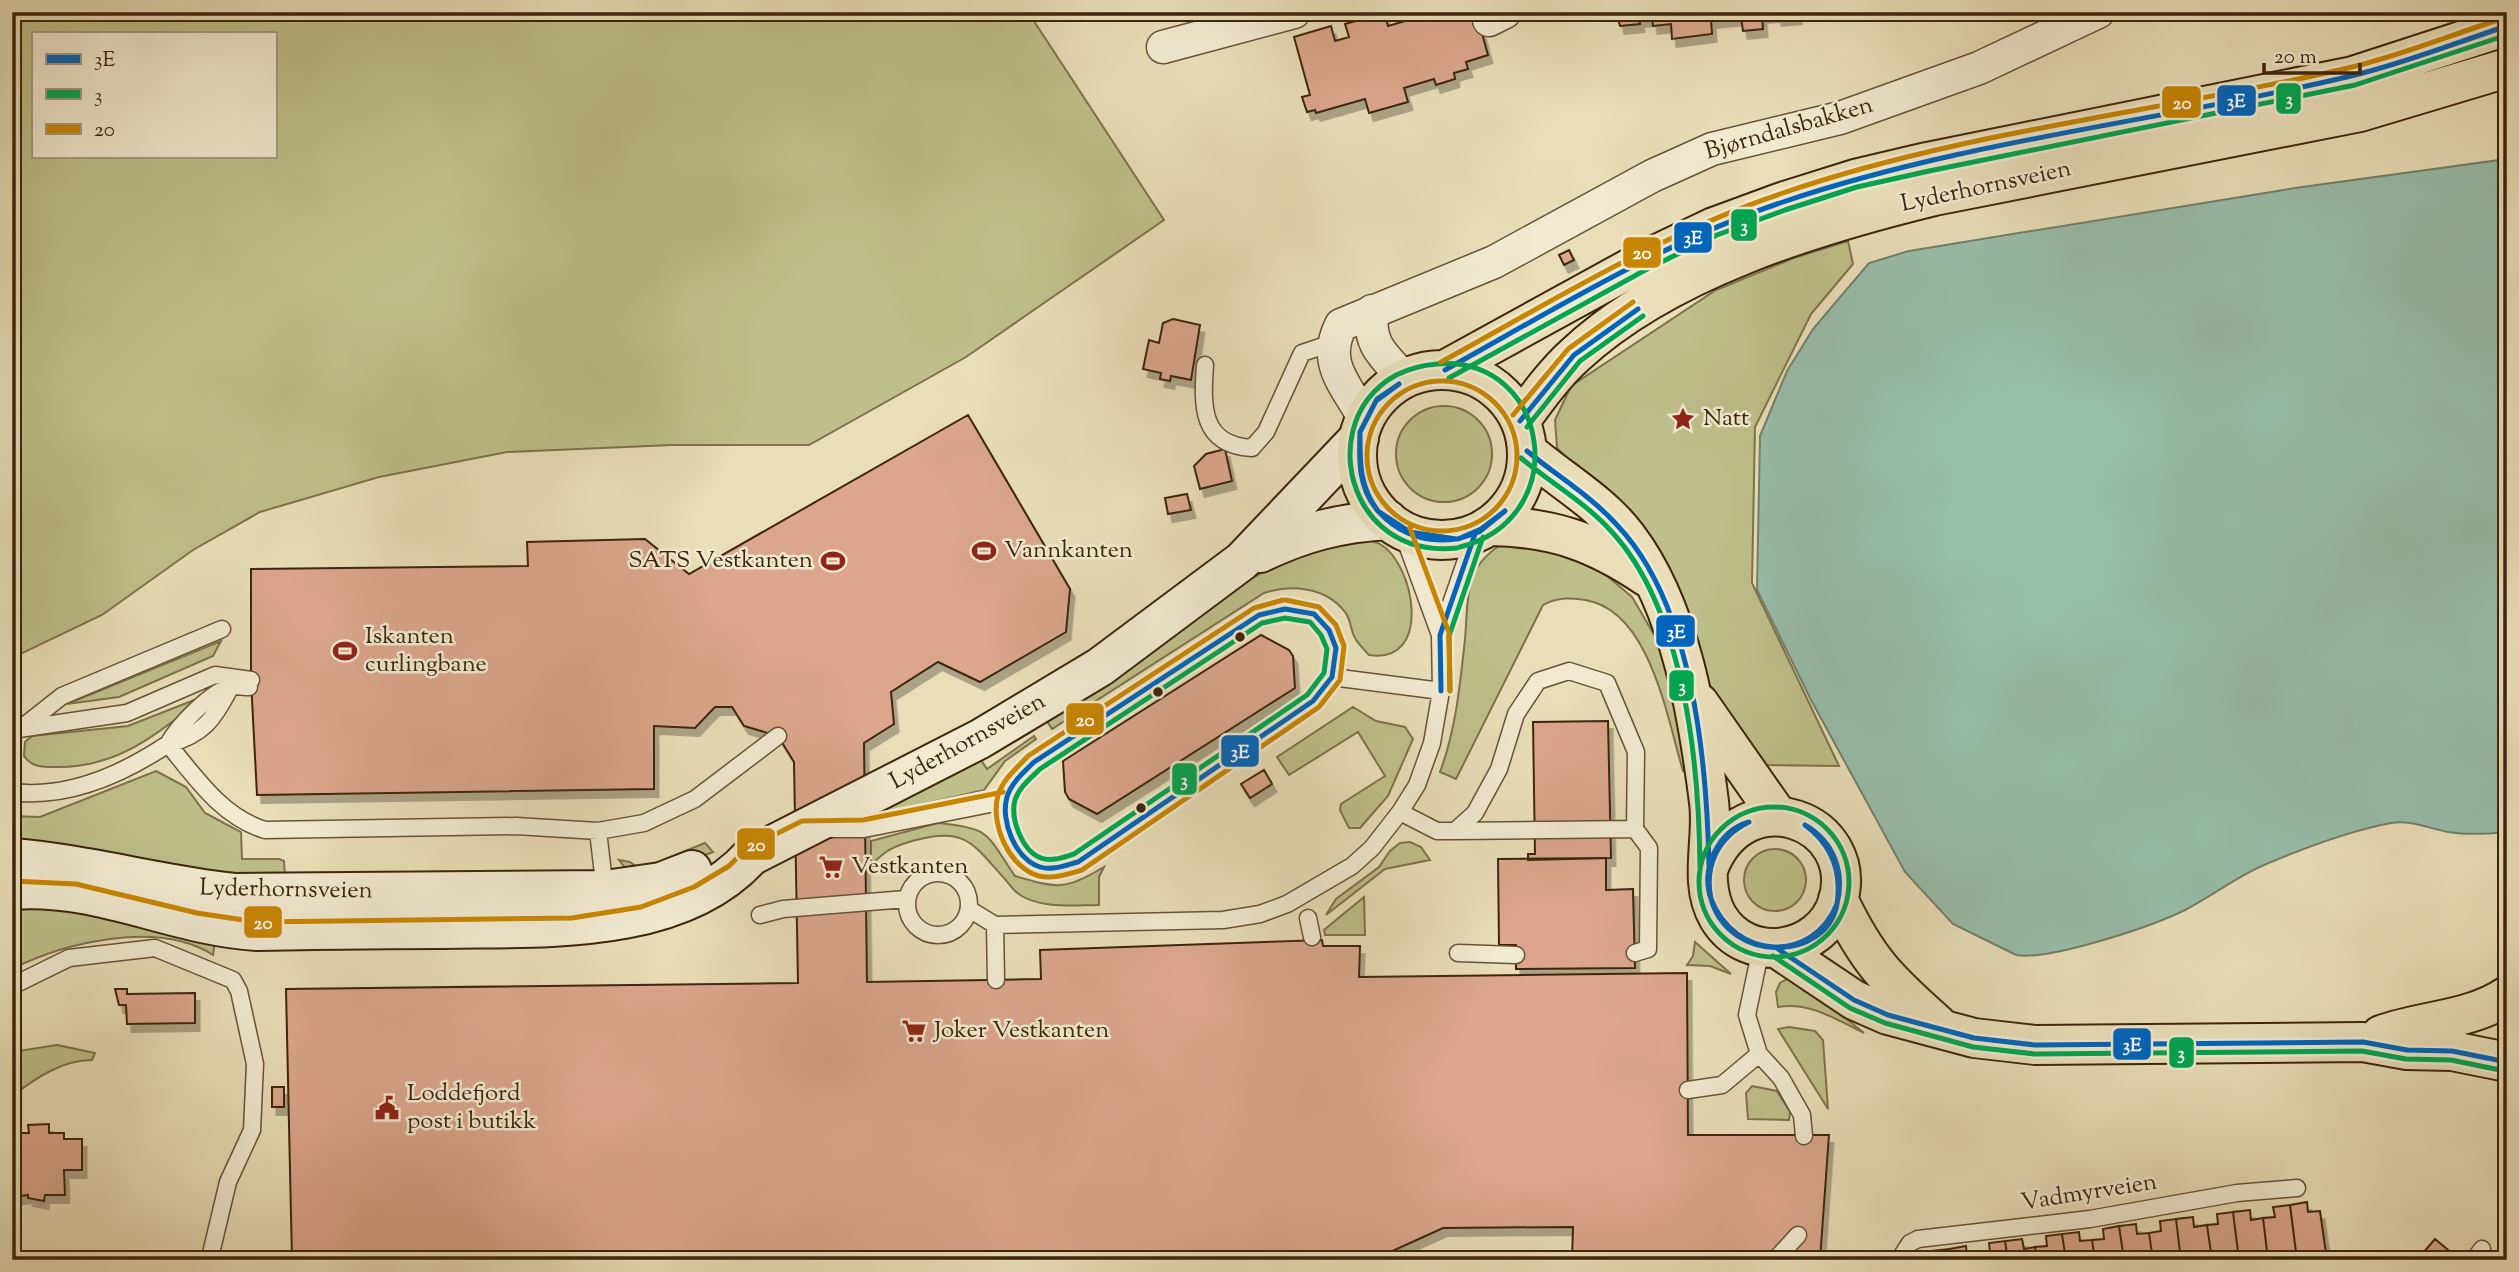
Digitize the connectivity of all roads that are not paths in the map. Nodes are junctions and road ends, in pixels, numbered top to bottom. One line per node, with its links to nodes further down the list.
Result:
1 (1294, 12): 4 (street)
2 (2098, 12): 6 (street, Bjørndalsbakken)
3 (2507, 26): 9 (main road, Lyderhornsveien)
4 (1163, 47)
5 (2507, 68): 12 (main road, Lyderhornsveien)
6 (1372, 311): 7 (street, Bjørndalsbakken); 10 (street)
7 (1332, 343): 8 (lane); 11 (street)
8 (1205, 366)
9 (1444, 370): 10 (main road); 12 (main road)
10 (1405, 379): 11 (main road)
11 (1362, 429): 13 (main road); 15 (main road, Lyderhornsveien)
12 (1524, 436): 14 (main road); 16 (main road)
13 (1395, 526): 14 (main road); 15 (main road, Lyderhornsveien); 18 (lane)
14 (1483, 530): 16 (main road); 18 (lane)
15 (1242, 561): 29 (main road, Lyderhornsveien)
16 (1651, 580): 21 (main road)
17 (222, 629): 22 (lane)
18 (1440, 635): 20 (lane)
19 (1332, 677): 20 (lane); 26 (lane); 26 (lane)
20 (1441, 691): 27 (lane)
21 (1692, 692): 28 (main road); 34 (main road)
22 (18, 728): 24 (lane)
23 (778, 736): 31 (lane)
24 (168, 744): 25 (lane); 31 (lane)
25 (12, 792)
26 (1006, 801): 29 (lane)
27 (1400, 812): 32 (lane); 42 (lane)
28 (1778, 816): 34 (main road); 37 (main road)
29 (804, 829): 38 (main road, Lyderhornsveien)
30 (1634, 829): 32 (lane); 32 (lane); 46 (lane)
31 (598, 831): 38 (lane)
32 (1455, 831)
33 (12, 858): 38 (main road, Lyderhornsveien)
34 (1709, 867): 44 (main road)
35 (12, 890): 38 (main road, Lyderhornsveien)
36 (906, 899): 39 (lane); 39 (lane); 40 (lane)
37 (1838, 899): 44 (main road); 51 (main road)
38 (605, 906)
39 (969, 909): 42 (lane)
40 (760, 915)
41 (1308, 918): 43 (lane)
42 (995, 925): 48 (lane)
43 (1312, 937)
44 (1769, 948): 51 (main road); 53 (lane)
45 (1458, 953): 47 (lane)
46 (1634, 953)
47 (1516, 955)
48 (996, 980)
49 (12, 986): 59 (lane)
50 (2507, 996): 52 (main road)
51 (1944, 1030): 52 (main road)
52 (2362, 1042): 54 (main road)
53 (1759, 1054): 55 (lane); 56 (lane)
54 (2507, 1062)
55 (1688, 1090)
56 (1804, 1136)
57 (2297, 1188): 61 (lane, Vadmyrveien)
58 (1798, 1235): 60 (lane)
59 (213, 1260)
60 (1774, 1260)
61 (1899, 1260)

